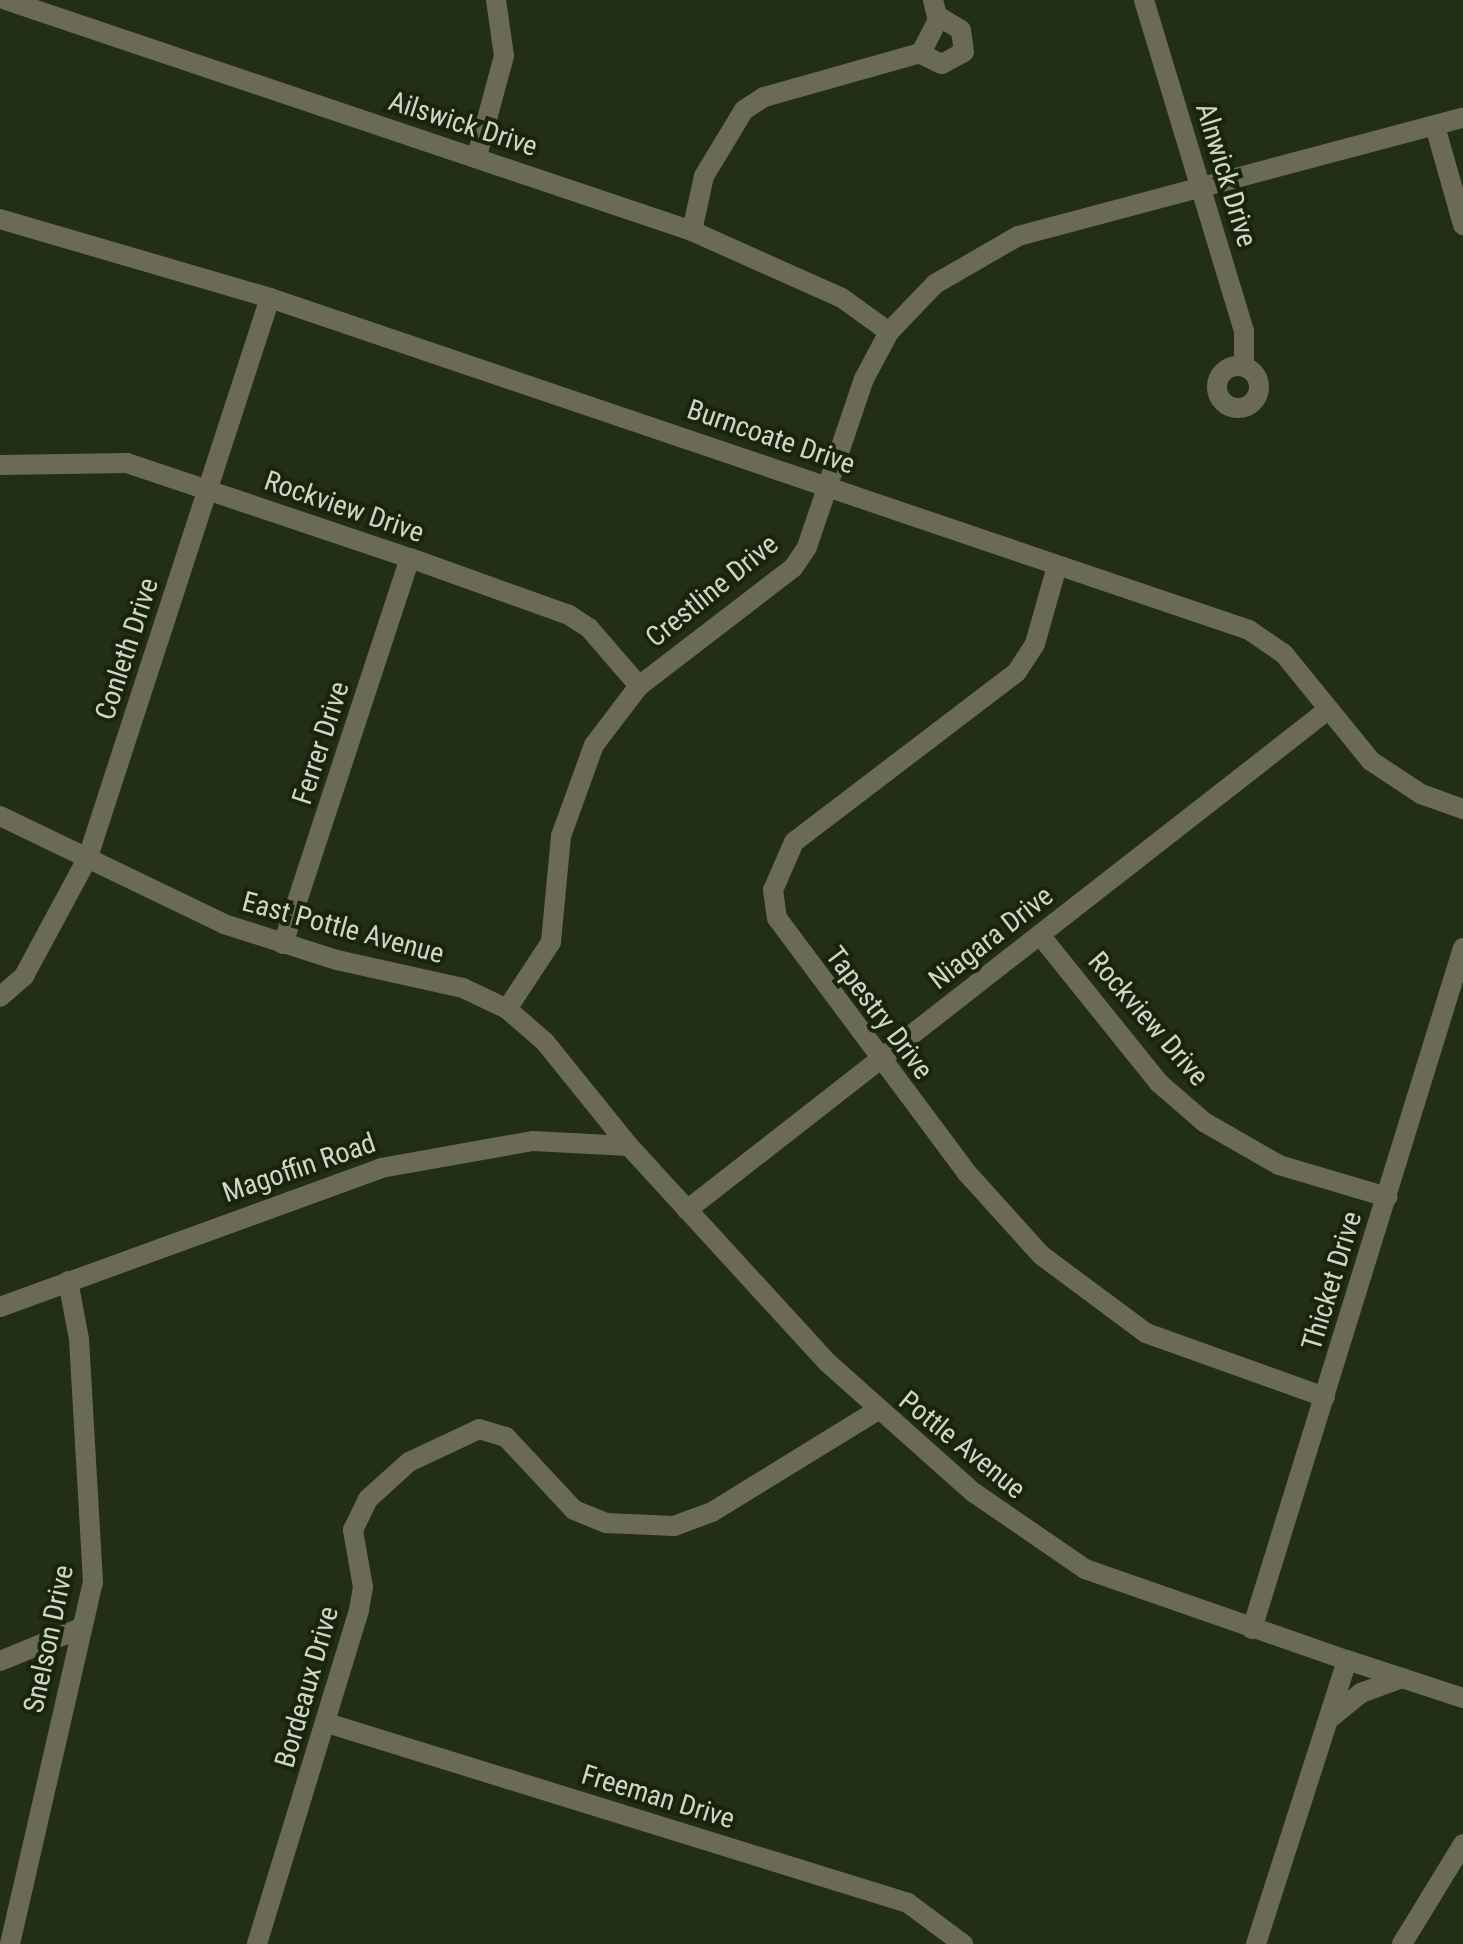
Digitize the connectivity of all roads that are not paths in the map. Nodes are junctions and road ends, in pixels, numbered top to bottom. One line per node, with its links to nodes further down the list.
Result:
1 (6, 0): 8 (street, Ailswick Drive)
2 (496, 0): 8 (street)
3 (1144, 0): 9 (street, Alnwick Drive)
4 (936, 8): 5 (street); 5 (street)
5 (919, 53): 12 (street)
6 (1463, 118): 7 (street, Crestline Drive)
7 (1435, 126): 9 (street, Crestline Drive); 11 (street)
8 (476, 156): 12 (street, Ailswick Drive)
9 (1201, 187): 14 (street, Crestline Drive); 15 (street, Alnwick Drive)
10 (0, 219): 13 (street, Burncoate Drive)
11 (1463, 225)
12 (692, 231): 14 (street, Ailswick Drive)
13 (270, 298): 17 (street, Burncoate Drive); 18 (street, Conleth Drive)
14 (888, 332): 17 (street, Crestline Drive)
15 (1244, 367)
16 (2, 470): 18 (street, Rockview Drive)
17 (828, 486): 20 (street, Burncoate Drive); 21 (street, Crestline Drive)
18 (207, 488): 19 (street, Rockview Drive); 25 (street, Conleth Drive)
19 (410, 558): 21 (street, Rockview Drive); 27 (street, Ferrer Drive)
20 (1056, 566): 22 (street, Burncoate Drive); 31 (street, Tapestry Drive)
21 (639, 686): 30 (street, Crestline Drive)
22 (1329, 709): 23 (street, Burncoate Drive); 26 (street, Niagara Drive)
23 (1463, 809)
24 (0, 816): 25 (street, East Pottle Avenue)
25 (88, 857): 27 (street, East Pottle Avenue); 29 (street, Conleth Drive)
26 (1040, 935): 31 (street, Niagara Drive); 33 (street, Rockview Drive)
27 (283, 944): 30 (street, East Pottle Avenue)
28 (1463, 948): 33 (street, Thicket Drive)
29 (0, 997)
30 (508, 1008): 32 (street, East Pottle Avenue)
31 (880, 1059): 34 (street, Niagara Drive); 37 (street, Tapestry Drive)
32 (629, 1146): 34 (street, Pottle Avenue); 35 (street, Magoffin Road)
33 (1387, 1197): 37 (street, Thicket Drive)
34 (687, 1210): 38 (street, Pottle Avenue)
35 (68, 1282): 36 (street, Magoffin Road); 39 (street, Snelson Drive)
36 (0, 1307)
37 (1325, 1397): 40 (street, Thicket Drive)
38 (876, 1411): 40 (street, Pottle Avenue); 46 (street, Bordeaux Drive)
39 (81, 1628): 42 (street); 49 (street, Snelson Drive)
40 (1252, 1629): 41 (street, Pottle Avenue)
41 (1347, 1660): 43 (street, Pottle Avenue); 45 (street)
42 (0, 1661)
43 (1403, 1678): 44 (street, Pottle Avenue); 45 (street)
44 (1463, 1698)
45 (1327, 1721): 51 (street)
46 (326, 1723): 48 (street, Bordeaux Drive); 50 (street, Freeman Drive)
47 (1463, 1844): 52 (street)
48 (264, 1942)
49 (10, 1944)
50 (963, 1944)
51 (1256, 1944)
52 (1402, 1944)

